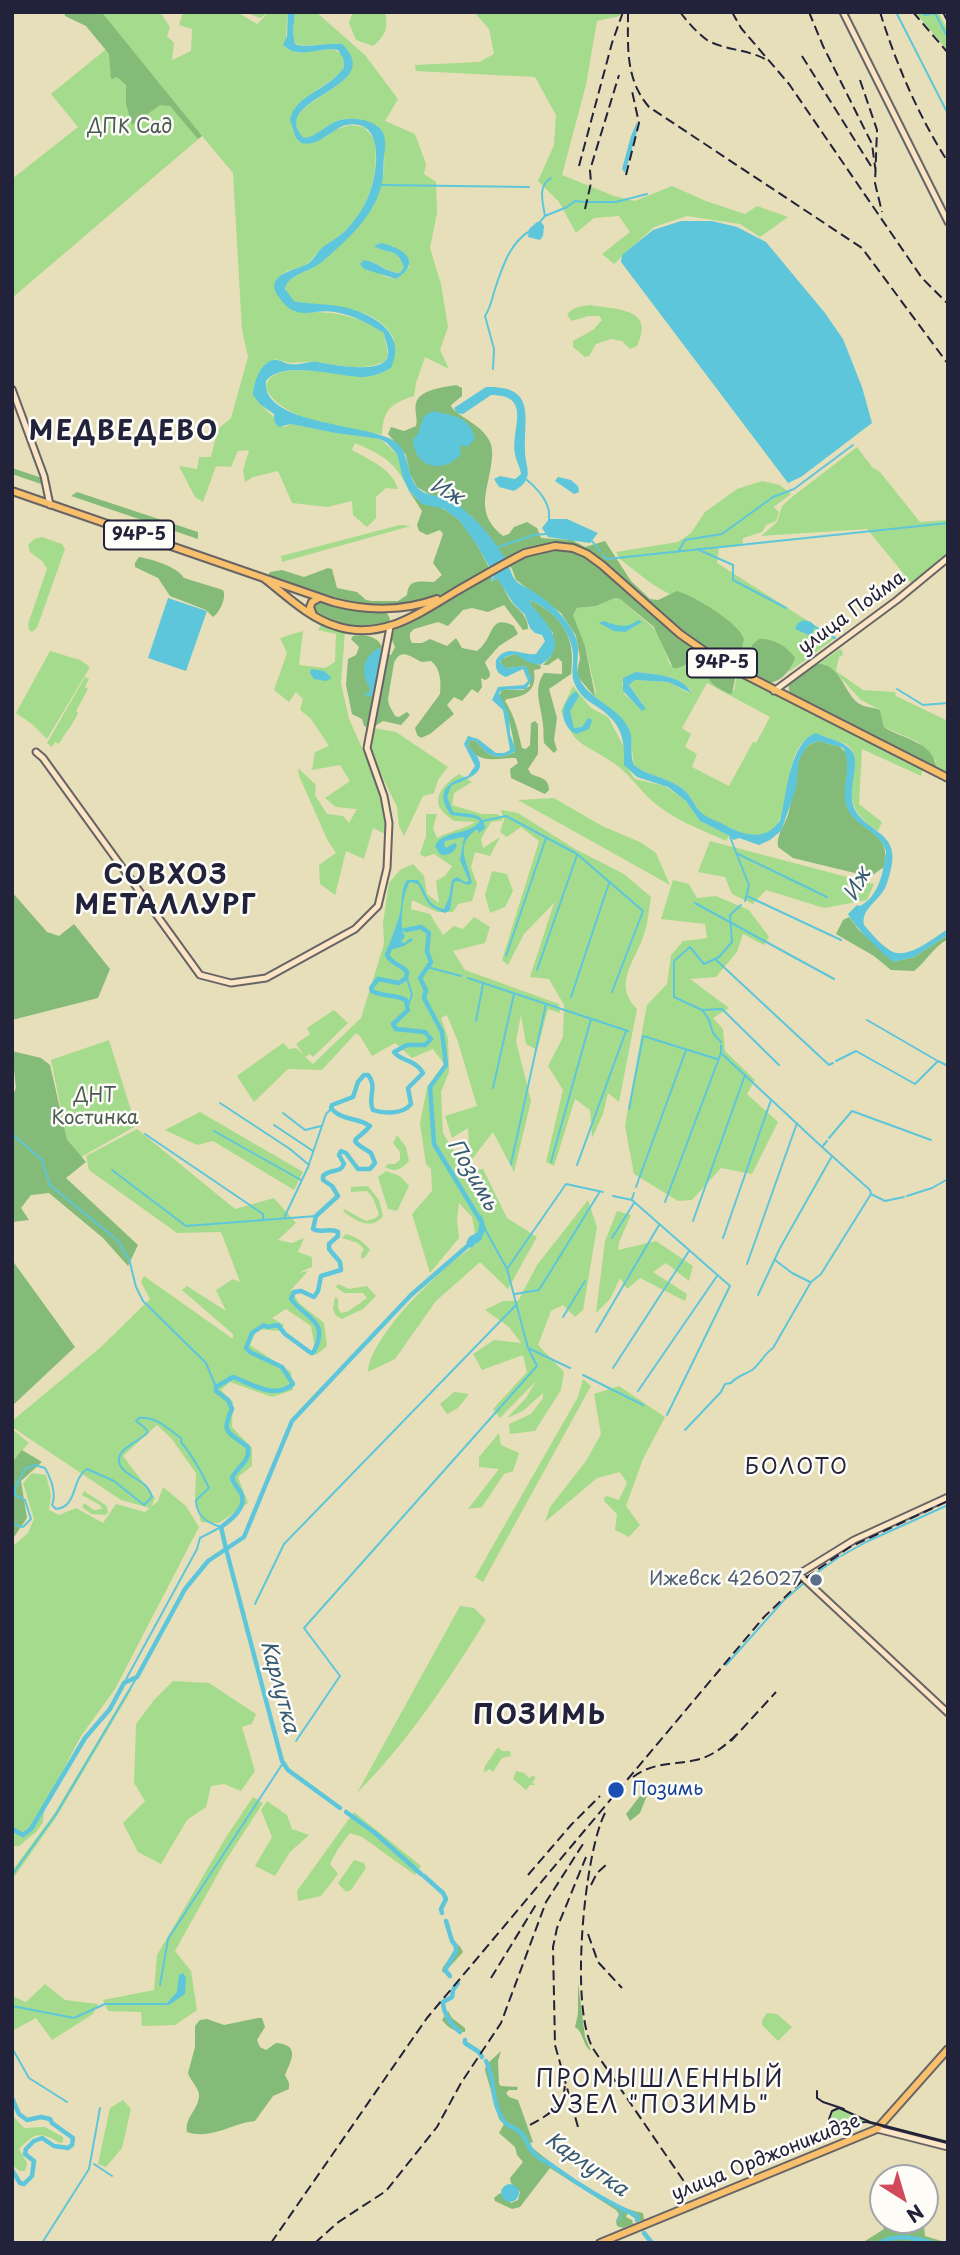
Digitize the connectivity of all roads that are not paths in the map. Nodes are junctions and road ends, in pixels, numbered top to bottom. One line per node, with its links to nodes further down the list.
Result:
1 (844, 12): 2 (street)
2 (948, 222)
3 (12, 388): 5 (street)
4 (12, 491): 5 (main road, 94Р-5)
5 (50, 505): 7 (main road, 94Р-5)
6 (948, 558): 13 (street, улица Пойма)
7 (265, 579): 9 (main road, 94Р-5); 11 (main road, 94Р-5)
8 (458, 590): 10 (main road, 94Р-5); 12 (main road, 94Р-5); 13 (main road, 94Р-5)
9 (319, 598): 10 (main road, 94Р-5); 11 (main road)
10 (393, 608): 12 (main road)
11 (313, 615): 12 (main road, 94Р-5)
12 (390, 627): 14 (street)
13 (774, 691): 15 (main road, 94Р-5)
14 (36, 752)
15 (948, 778)
16 (948, 1497): 17 (street)
17 (948, 1713)
18 (948, 2049): 19 (main road)
19 (877, 2129): 20 (street, улица Орджоникидзе); 21 (main road, улица Орджоникидзе)
20 (948, 2147)
21 (600, 2243)

